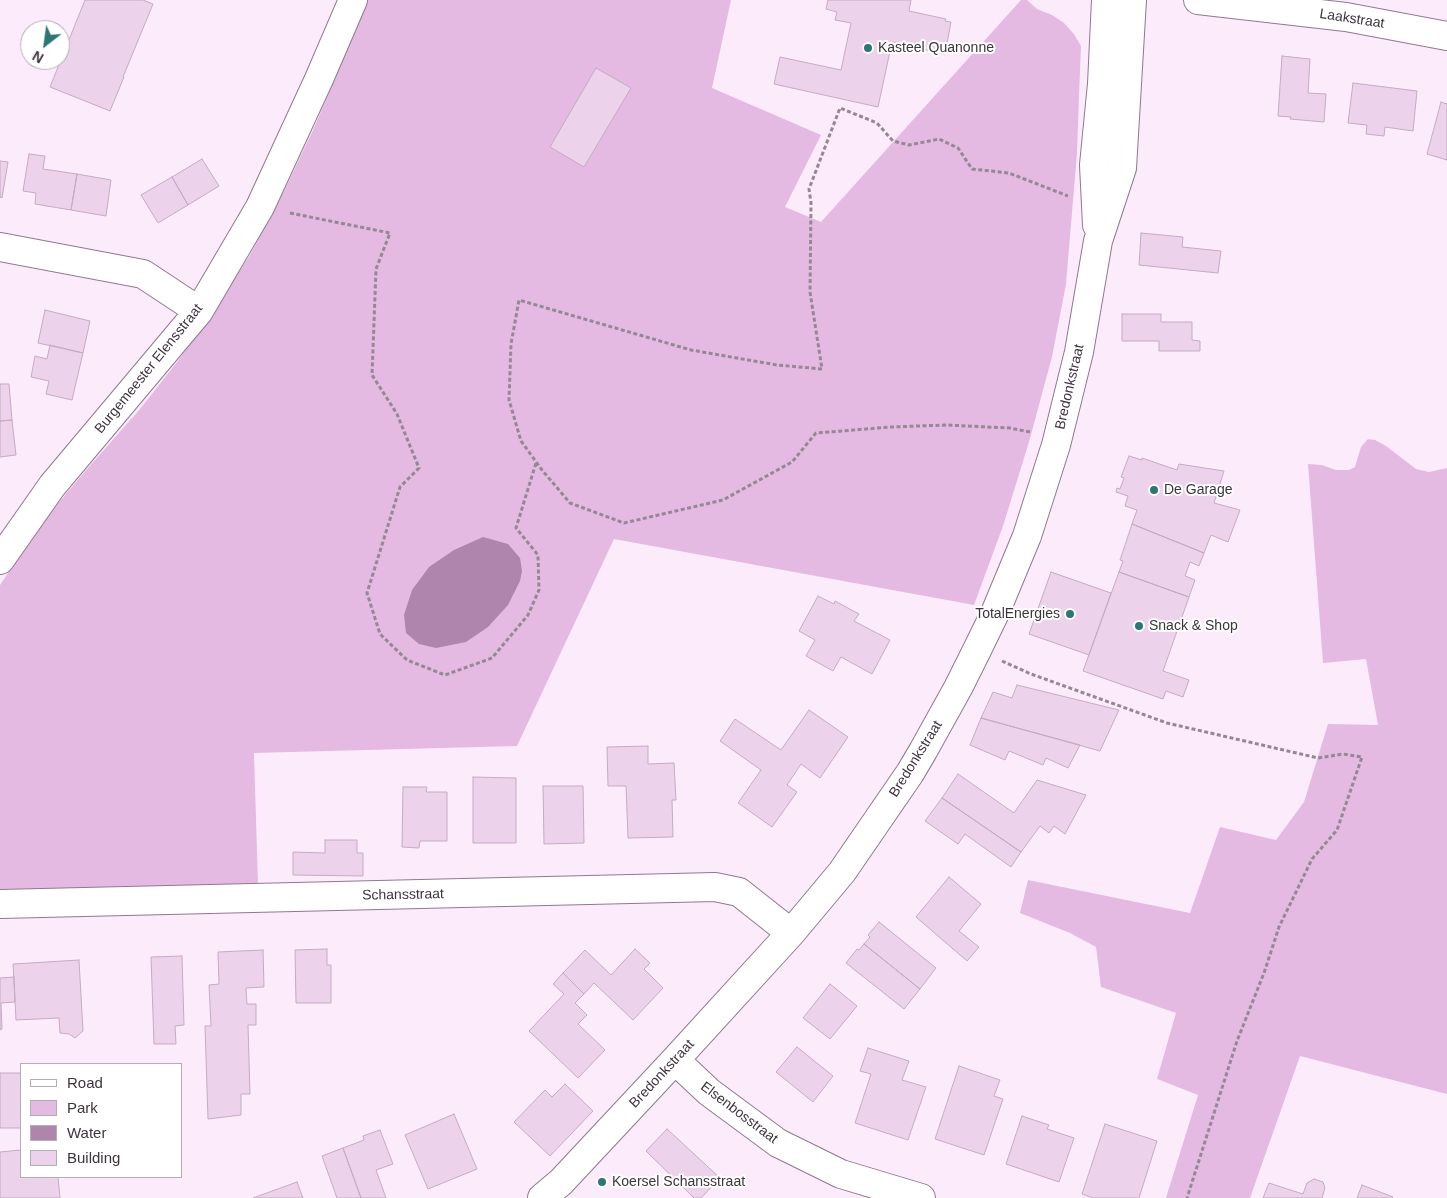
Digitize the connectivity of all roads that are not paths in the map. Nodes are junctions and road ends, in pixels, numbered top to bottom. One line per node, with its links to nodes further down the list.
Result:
1 (353, 0): 8 (street, Burgemeester Elensstraat)
2 (1106, 0): 6 (street, Bredonkstraat)
3 (1132, 0): 6 (street, Bredonkstraat)
4 (1198, 0): 5 (street, Laakstraat)
5 (1447, 36)
6 (1098, 241): 11 (street, Bredonkstraat)
7 (0, 247): 8 (street)
8 (199, 311): 9 (street, Burgemeester Elensstraat)
9 (0, 560)
10 (0, 904): 11 (street, Schansstraat)
11 (790, 933): 12 (street, Bredonkstraat)
12 (675, 1060): 13 (street, Bredonkstraat); 14 (street, Elsenbosstraat)
13 (551, 1193)
14 (921, 1198)

